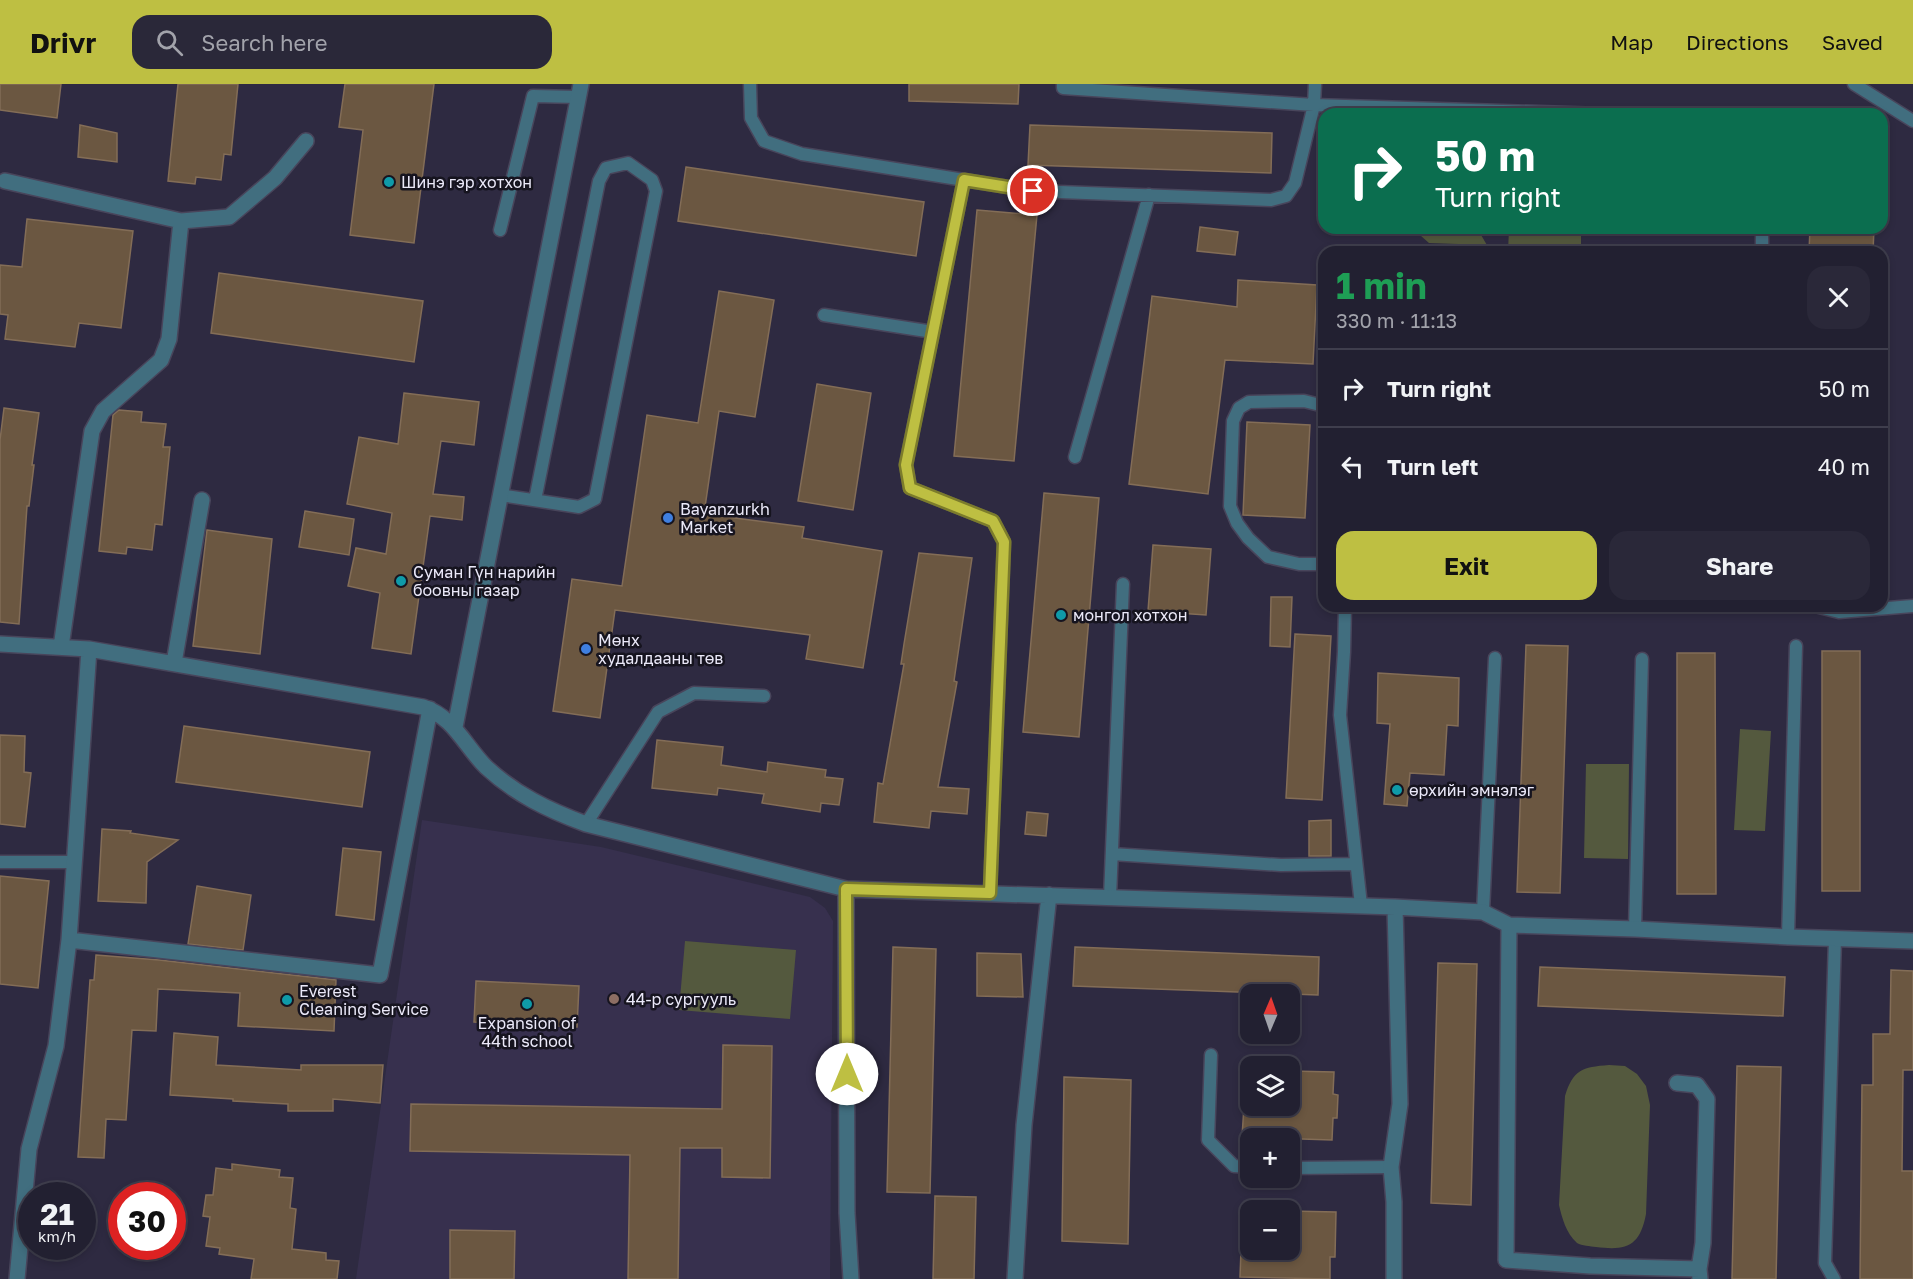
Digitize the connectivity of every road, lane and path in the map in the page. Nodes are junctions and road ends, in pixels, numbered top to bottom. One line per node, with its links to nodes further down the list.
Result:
1 (750, 84): 10 (lane)
2 (1063, 84): 6 (lane)
3 (1315, 84): 6 (lane)
4 (1854, 84): 8 (lane)
5 (579, 90): 14 (lane); 19 (street)
6 (1314, 105): 7 (lane); 12 (lane)
7 (1410, 108)
8 (1913, 121)
9 (306, 141): 13 (street)
10 (964, 180): 12 (lane); 16 (lane)
11 (5, 181): 13 (street)
12 (1149, 195): 18 (lane)
13 (181, 221): 29 (street)
14 (500, 230)
15 (824, 315): 16 (lane)
16 (933, 332): 43 (lane)
17 (1318, 404): 22 (lane)
18 (1075, 458)
19 (500, 495): 21 (lane); 36 (street)
20 (202, 500): 33 (street)
21 (535, 500): 21 (lane)
22 (1318, 564)
23 (1123, 584): 38 (lane)
24 (1913, 606): 25 (lane)
25 (1888, 608)
26 (1345, 612): 41 (lane)
27 (0, 644): 29 (street)
28 (1796, 646): 51 (lane)
29 (61, 647): 30 (street)
30 (89, 649): 33 (street); 40 (street)
31 (1495, 658): 48 (lane)
32 (1642, 659): 50 (lane)
33 (174, 663): 35 (street)
34 (764, 696): 37 (lane)
35 (430, 709): 36 (street); 53 (street)
36 (455, 727): 37 (street)
37 (586, 824): 42 (street)
38 (1112, 854): 41 (lane); 45 (lane)
39 (0, 862): 40 (lane)
40 (75, 862): 53 (street)
41 (1356, 864): 46 (lane)
42 (846, 889): 43 (street); 62 (street)
43 (990, 893): 44 (street)
44 (1049, 895): 45 (street); 63 (street)
45 (1110, 897): 46 (street)
46 (1361, 905): 47 (street)
47 (1395, 907): 48 (street); 58 (street)
48 (1483, 912): 49 (street)
49 (1509, 926): 50 (street); 60 (street)
50 (1635, 929): 51 (street)
51 (1788, 937): 52 (street)
52 (1835, 939): 54 (street); 65 (lane)
53 (69, 940): 61 (street)
54 (1913, 941)
55 (1211, 1055): 57 (lane)
56 (1677, 1083): 60 (street)
57 (1240, 1166)
58 (1391, 1167): 59 (lane); 64 (street)
59 (1300, 1168)
60 (1699, 1274)
61 (17, 1279)
62 (851, 1279)
63 (1015, 1279)
64 (1394, 1279)
65 (1834, 1279)

